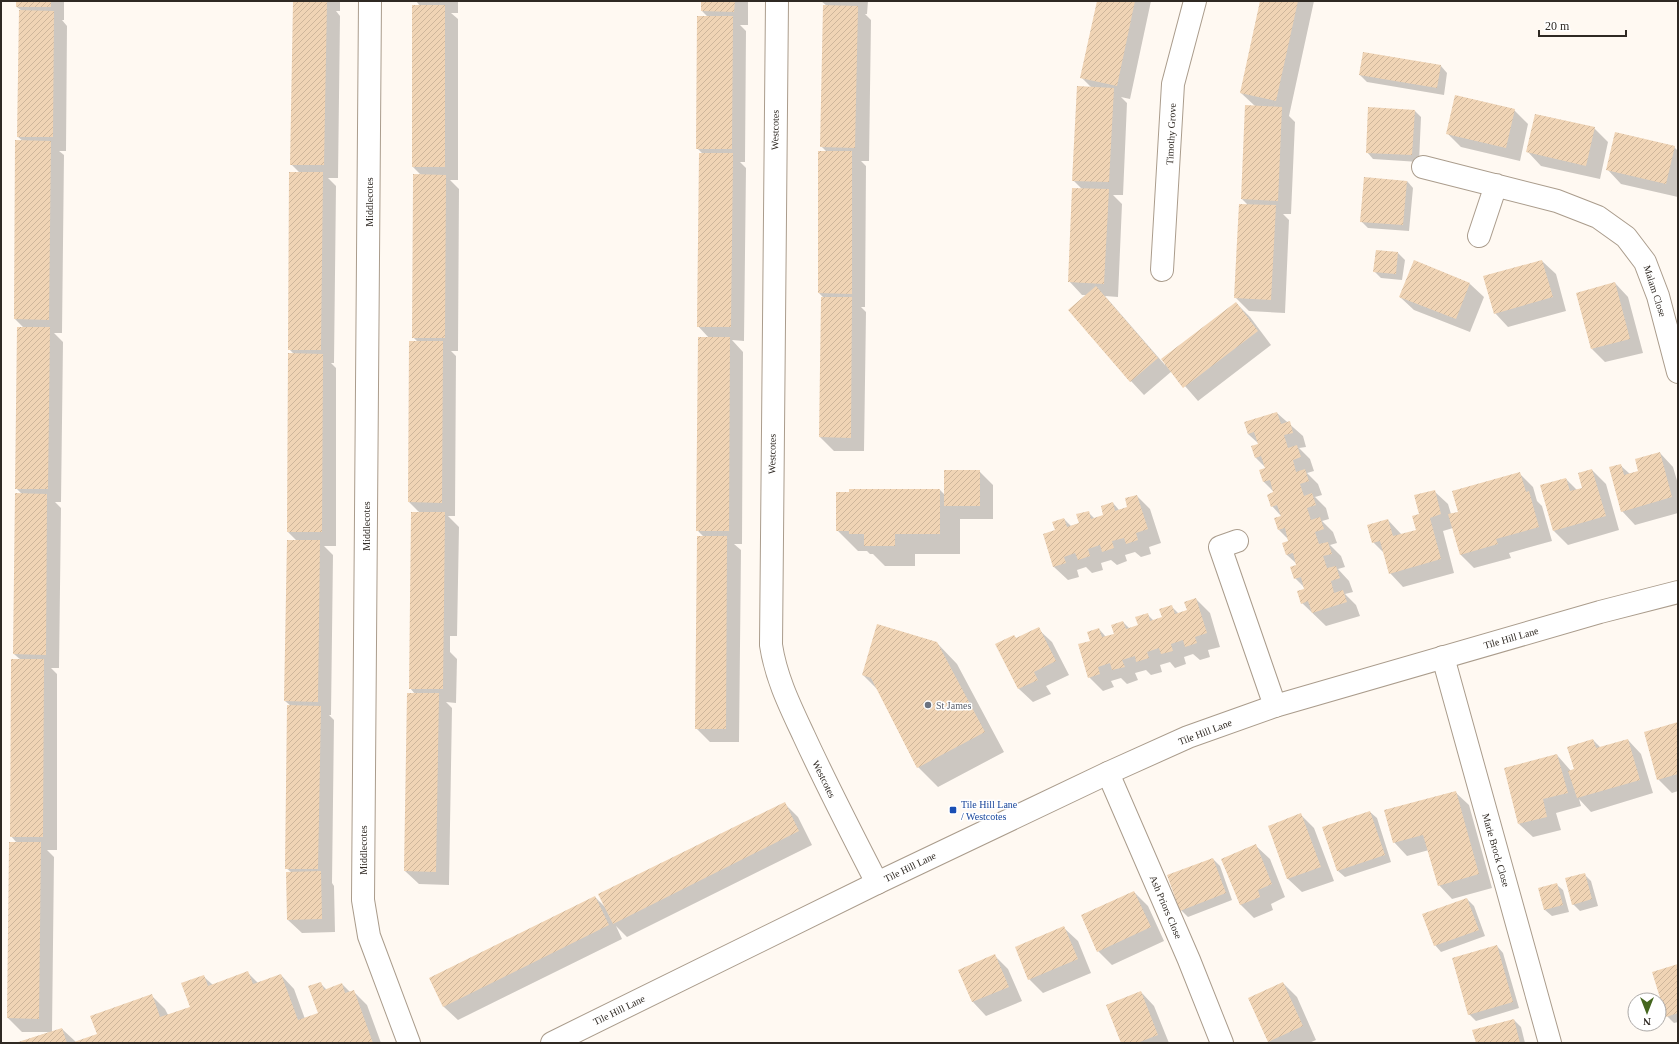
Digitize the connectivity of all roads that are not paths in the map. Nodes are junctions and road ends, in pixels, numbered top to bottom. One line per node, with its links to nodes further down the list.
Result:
1 (370, 1): 15 (street, Middlecotes)
2 (777, 1): 14 (street, Westcotes)
3 (1195, 1): 7 (street, Timothy Grove)
4 (1423, 167): 5 (street, Malam Close)
5 (1496, 185): 6 (street); 8 (street, Malam Close)
6 (1479, 236)
7 (1162, 270)
8 (1678, 372)
9 (1237, 541): 12 (street)
10 (1678, 592): 11 (street, Tile Hill Lane)
11 (1443, 657): 12 (street, Tile Hill Lane); 18 (street, Marie Brock Close)
12 (1275, 706): 13 (street, Tile Hill Lane)
13 (1108, 773): 14 (street, Tile Hill Lane); 17 (street, Ash Priors Close)
14 (877, 883): 16 (street, Tile Hill Lane)
15 (409, 1043)
16 (552, 1043)
17 (1222, 1043)
18 (1550, 1043)

